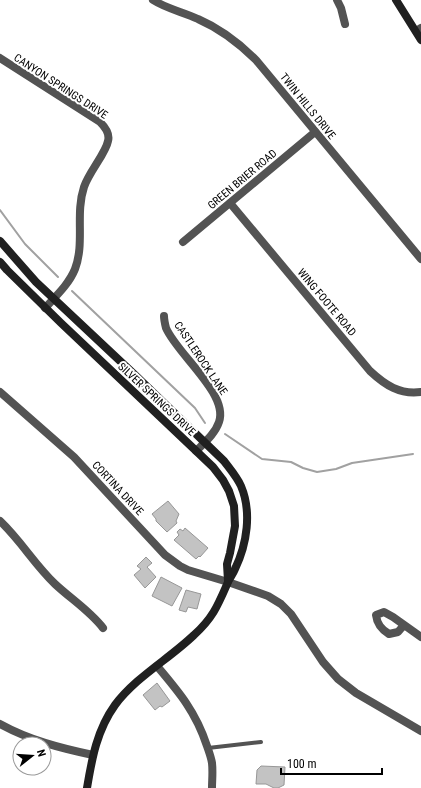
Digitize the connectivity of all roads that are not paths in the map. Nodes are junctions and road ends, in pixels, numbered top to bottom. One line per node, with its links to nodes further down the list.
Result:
1 (153, 0): 8 (street, TWIN HILLS DRIVE)
2 (337, 0): 4 (street)
3 (396, 0): 5 (street)
4 (345, 24)
5 (418, 30): 6 (street)
6 (421, 40)
7 (0, 58): 14 (street, CANYON SPRINGS DRIVE)
8 (315, 132): 9 (street, GREEN BRIER ROAD); 12 (street, TWIN HILLS DRIVE)
9 (230, 203): 11 (street, GREEN BRIER ROAD); 18 (street, WING FOOTE ROAD)
10 (0, 241): 14 (street, SILVER SPRINGS DRIVE)
11 (183, 242)
12 (421, 259)
13 (0, 262): 15 (street, SILVER SPRINGS DRIVE)
14 (54, 298): 15 (street, CANYON SPRINGS DRIVE); 19 (street, SILVER SPRINGS DRIVE)
15 (45, 308): 20 (street, SILVER SPRINGS DRIVE)
16 (164, 316): 19 (street, CASTLEROCK LANE)
17 (0, 392): 22 (street, CORTINA DRIVE)
18 (421, 392)
19 (205, 442): 20 (street, CASTLEROCK LANE); 22 (street, SILVER SPRINGS DRIVE)
20 (196, 451): 22 (street, SILVER SPRINGS DRIVE)
21 (0, 522): 24 (street)
22 (228, 582): 26 (street, SILVER SPRINGS DRIVE); 28 (street, CORTINA DRIVE)
23 (404, 625): 25 (street)
24 (103, 628)
25 (421, 637)
26 (157, 666): 30 (street); 31 (street, SILVER SPRINGS DRIVE)
27 (0, 724): 31 (street)
28 (421, 731)
29 (261, 742): 30 (lane)
30 (208, 748): 33 (street)
31 (93, 755): 32 (street, SILVER SPRINGS DRIVE)
32 (87, 788)
33 (212, 788)

